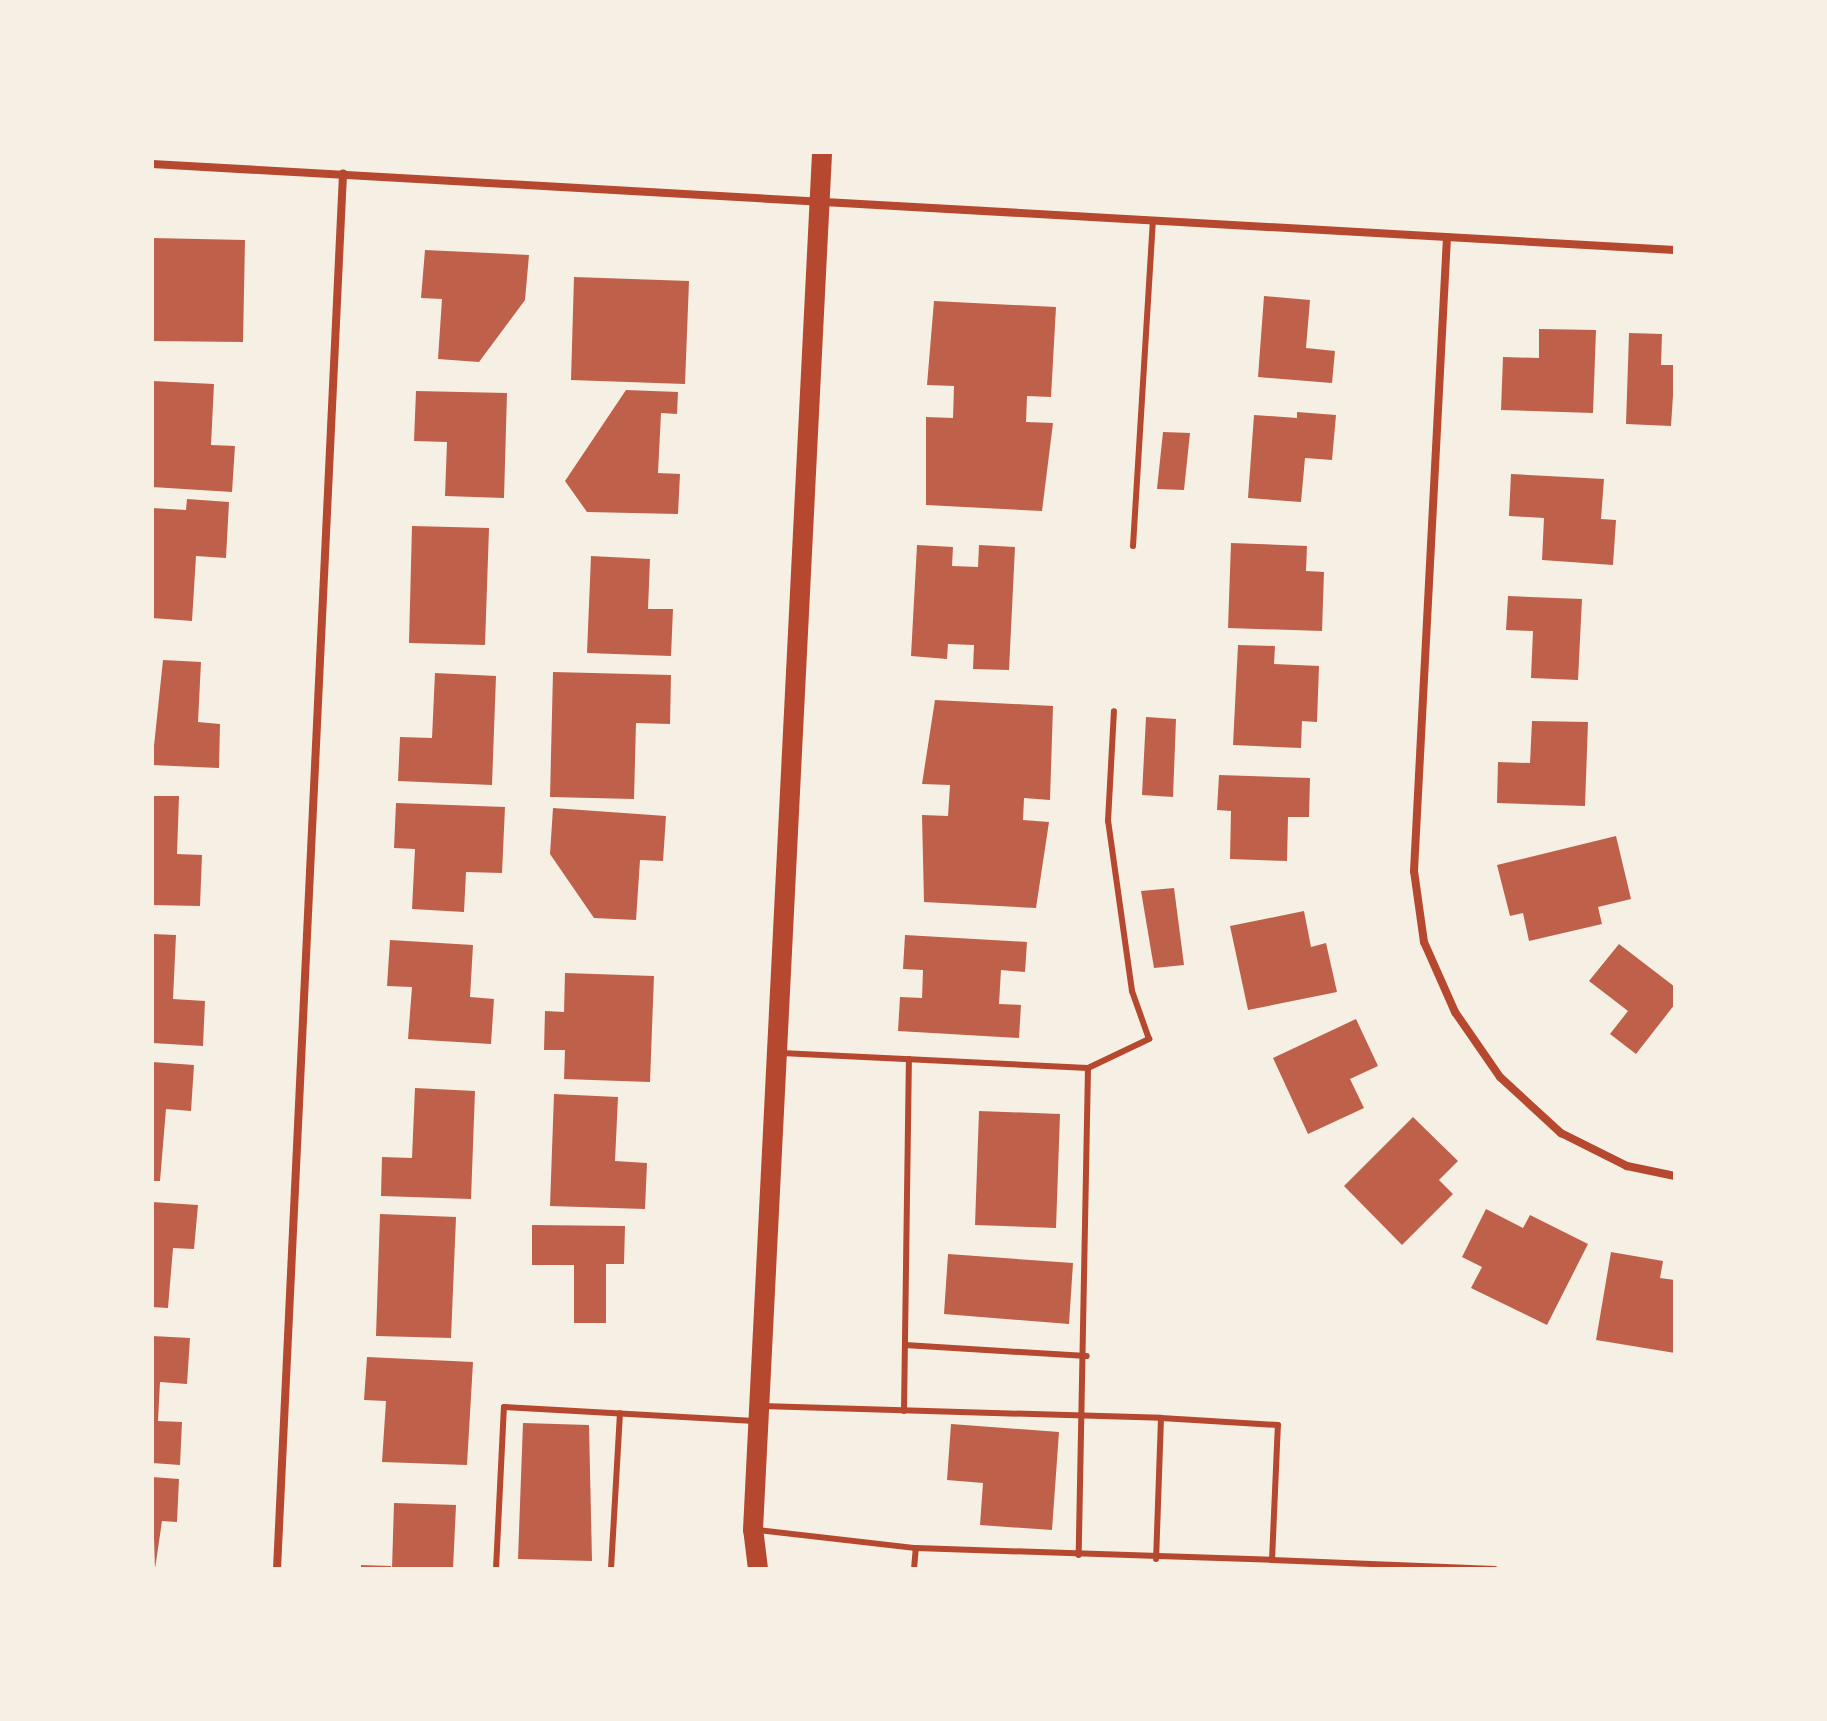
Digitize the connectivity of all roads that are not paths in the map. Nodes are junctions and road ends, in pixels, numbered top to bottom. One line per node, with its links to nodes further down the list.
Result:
1 (822, 152): 4 (main road)
2 (152, 164): 3 (street)
3 (343, 174): 4 (street); 27 (street)
4 (820, 202): 5 (street); 10 (main road)
5 (1153, 221): 6 (street); 8 (lane)
6 (1447, 237): 7 (street); 13 (street)
7 (1675, 250)
8 (1133, 546)
9 (1114, 711): 12 (lane)
10 (777, 1053): 11 (lane); 18 (main road)
11 (909, 1059): 12 (lane); 14 (lane)
12 (1088, 1068): 15 (lane)
13 (1675, 1176)
14 (905, 1345): 15 (lane); 16 (lane)
15 (1087, 1356): 19 (lane)
16 (904, 1411): 18 (lane); 19 (lane)
17 (620, 1413): 18 (lane); 28 (lane); 29 (lane)
18 (759, 1414): 21 (main road)
19 (1086, 1416): 20 (lane); 23 (lane)
20 (1161, 1418): 24 (lane); 25 (lane)
21 (753, 1530): 22 (lane); 30 (main road)
22 (916, 1548): 23 (lane); 31 (lane)
23 (1079, 1555): 24 (lane)
24 (1156, 1559): 25 (lane)
25 (1272, 1560): 26 (lane)
26 (1405, 1567): 32 (lane)
27 (277, 1569)
28 (496, 1569)
29 (611, 1569)
30 (758, 1569)
31 (914, 1569)
32 (1495, 1569)

